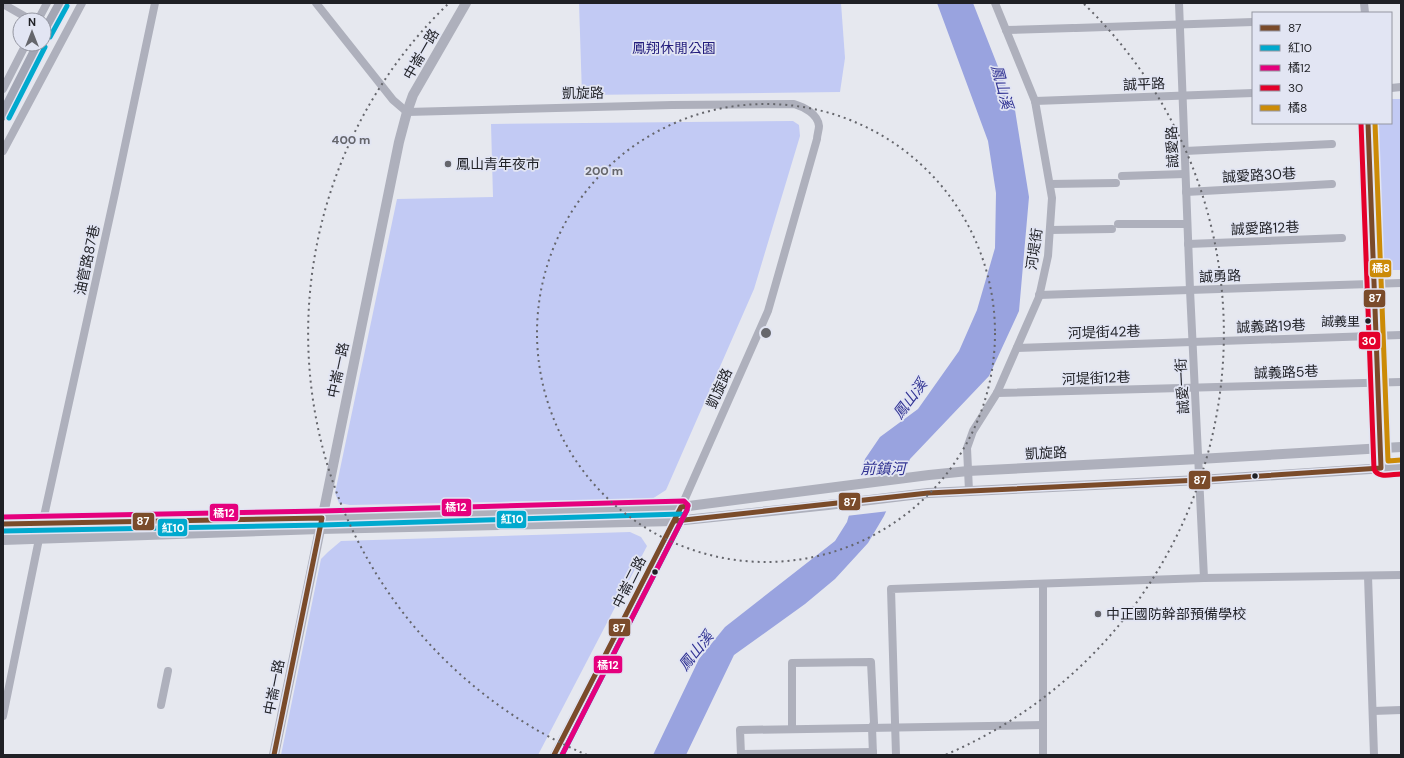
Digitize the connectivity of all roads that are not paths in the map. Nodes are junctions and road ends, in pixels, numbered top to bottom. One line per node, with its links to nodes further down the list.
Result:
1 (48, 3): 11 (street)
2 (61, 3): 12 (main road)
3 (82, 3): 26 (street)
4 (155, 3): 59 (street, 油管路87巷)
5 (316, 3): 22 (street)
6 (466, 3): 22 (street, 中崙一路)
7 (995, 3): 15 (street, 河堤街)
8 (1179, 3): 14 (street, 誠愛路)
9 (3, 4): 10 (street)
10 (17, 12)
11 (43, 12)
12 (52, 18)
13 (1252, 22): 14 (street)
14 (1180, 24): 15 (street); 20 (street, 誠愛路)
15 (1006, 30): 21 (street, 河堤街)
16 (22, 52): 18 (street)
17 (35, 52): 23 (main road)
18 (3, 89)
19 (1252, 93): 20 (street, 誠平路)
20 (1183, 96): 21 (street, 誠平路); 27 (street, 誠愛路)
21 (1035, 101): 29 (street, 河堤街)
22 (407, 112): 56 (street, 凱旋路); 57 (street, 中崙一路)
23 (3, 115)
24 (1368, 124): 36 (street)
25 (1332, 144): 27 (street)
26 (3, 151)
27 (1185, 151): 28 (street, 誠愛路)
28 (1186, 174): 29 (street); 31 (street, 誠愛路)
29 (1050, 184): 33 (street, 河堤街)
30 (1332, 184): 31 (street, 誠愛路30巷)
31 (1186, 192): 32 (street, 誠愛路)
32 (1187, 224): 33 (street); 35 (street, 誠愛路)
33 (1050, 230): 39 (street, 河堤街)
34 (1342, 238): 35 (street, 誠愛路12巷)
35 (1188, 244): 38 (street, 誠愛路)
36 (1373, 283): 37 (street, 誠勇路); 38 (street, 誠勇路); 40 (street)
37 (1401, 283)
38 (1190, 290): 39 (street, 誠勇路); 42 (street, 誠愛一街)
39 (1039, 295): 43 (street, 河堤街)
40 (1375, 335): 41 (street, 誠義路19巷); 42 (street, 誠義路19巷); 45 (street)
41 (1401, 335)
42 (1193, 342): 43 (street, 河堤街42巷); 46 (street, 誠愛一街)
43 (1017, 348): 47 (street, 河堤街)
44 (1401, 382): 45 (street, 誠義路5巷)
45 (1377, 383): 46 (street, 誠義路5巷); 48 (street)
46 (1195, 388): 47 (street, 河堤街12巷); 50 (street, 誠愛一街)
47 (997, 393): 53 (street, 河堤街)
48 (1380, 447): 49 (street, 凱旋路); 50 (street, 凱旋路); 52 (street)
49 (1401, 447)
50 (1199, 459): 53 (street, 凱旋路); 54 (street, 誠愛一街)
51 (1401, 467): 52 (street)
52 (1381, 468): 54 (street)
53 (968, 471): 55 (street, 河堤街); 56 (street, 凱旋路)
54 (1200, 480): 55 (street); 66 (street, 誠愛一街)
55 (969, 491): 58 (street)
56 (681, 507): 57 (street); 58 (street, 中崙二路)
57 (322, 518): 59 (street); 61 (street, 中崙一路)
58 (675, 521): 61 (street); 81 (street, 中崙二路)
59 (42, 523): 60 (street); 62 (street, 油管路87巷)
60 (3, 524)
61 (320, 529): 62 (street); 80 (street, 中崙一路)
62 (39, 539): 63 (street); 69 (street, 油管路87巷)
63 (3, 540)
64 (1368, 576): 65 (street); 66 (street); 73 (street)
65 (1401, 576)
66 (1204, 578): 67 (street)
67 (1043, 584): 75 (street); 77 (street)
68 (168, 671): 71 (street)
69 (12, 674): 70 (street); 74 (street, 油管路87巷)
70 (3, 678)
71 (161, 705)
72 (1401, 710): 73 (street)
73 (1373, 711): 85 (street)
74 (3, 716)
75 (1043, 725): 77 (street); 84 (street)
76 (872, 727): 77 (street); 78 (street); 78 (street); 79 (street)
77 (895, 727): 83 (street)
78 (792, 729): 82 (street)
79 (873, 753): 82 (street)
80 (274, 755)
81 (554, 755)
82 (740, 755)
83 (896, 755)
84 (1043, 755)
85 (1374, 755)

